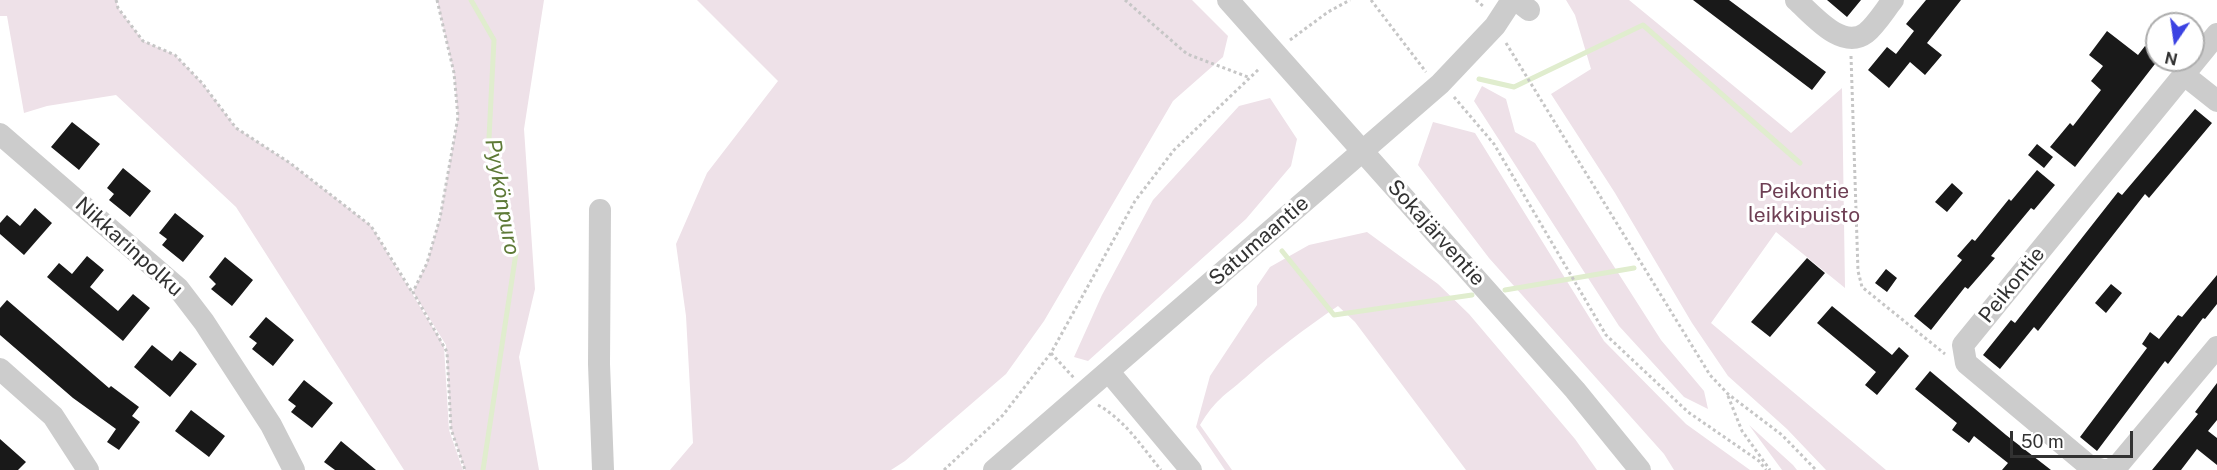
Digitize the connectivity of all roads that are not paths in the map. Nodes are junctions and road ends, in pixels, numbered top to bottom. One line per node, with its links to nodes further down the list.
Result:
1 (1228, 0): 9 (street, Sokajärventie)
2 (1796, 0): 3 (street)
3 (1893, 0)
4 (1519, 3): 9 (street, Satumaantie)
5 (2217, 33): 6 (street, Peikontie)
6 (2183, 74): 7 (street); 20 (street, Peikontie)
7 (2217, 101)
8 (0, 134): 15 (street, Nikkarinpolku)
9 (1364, 152): 13 (street, Satumaantie); 19 (street, Sokajärventie)
10 (600, 210): 16 (street)
11 (2217, 347): 20 (street)
12 (0, 369): 14 (street)
13 (1109, 372): 17 (street, Satumaantie); 18 (street)
14 (88, 470)
15 (294, 470)
16 (603, 470)
17 (994, 470)
18 (1191, 470)
19 (1640, 470)
20 (2103, 470)

